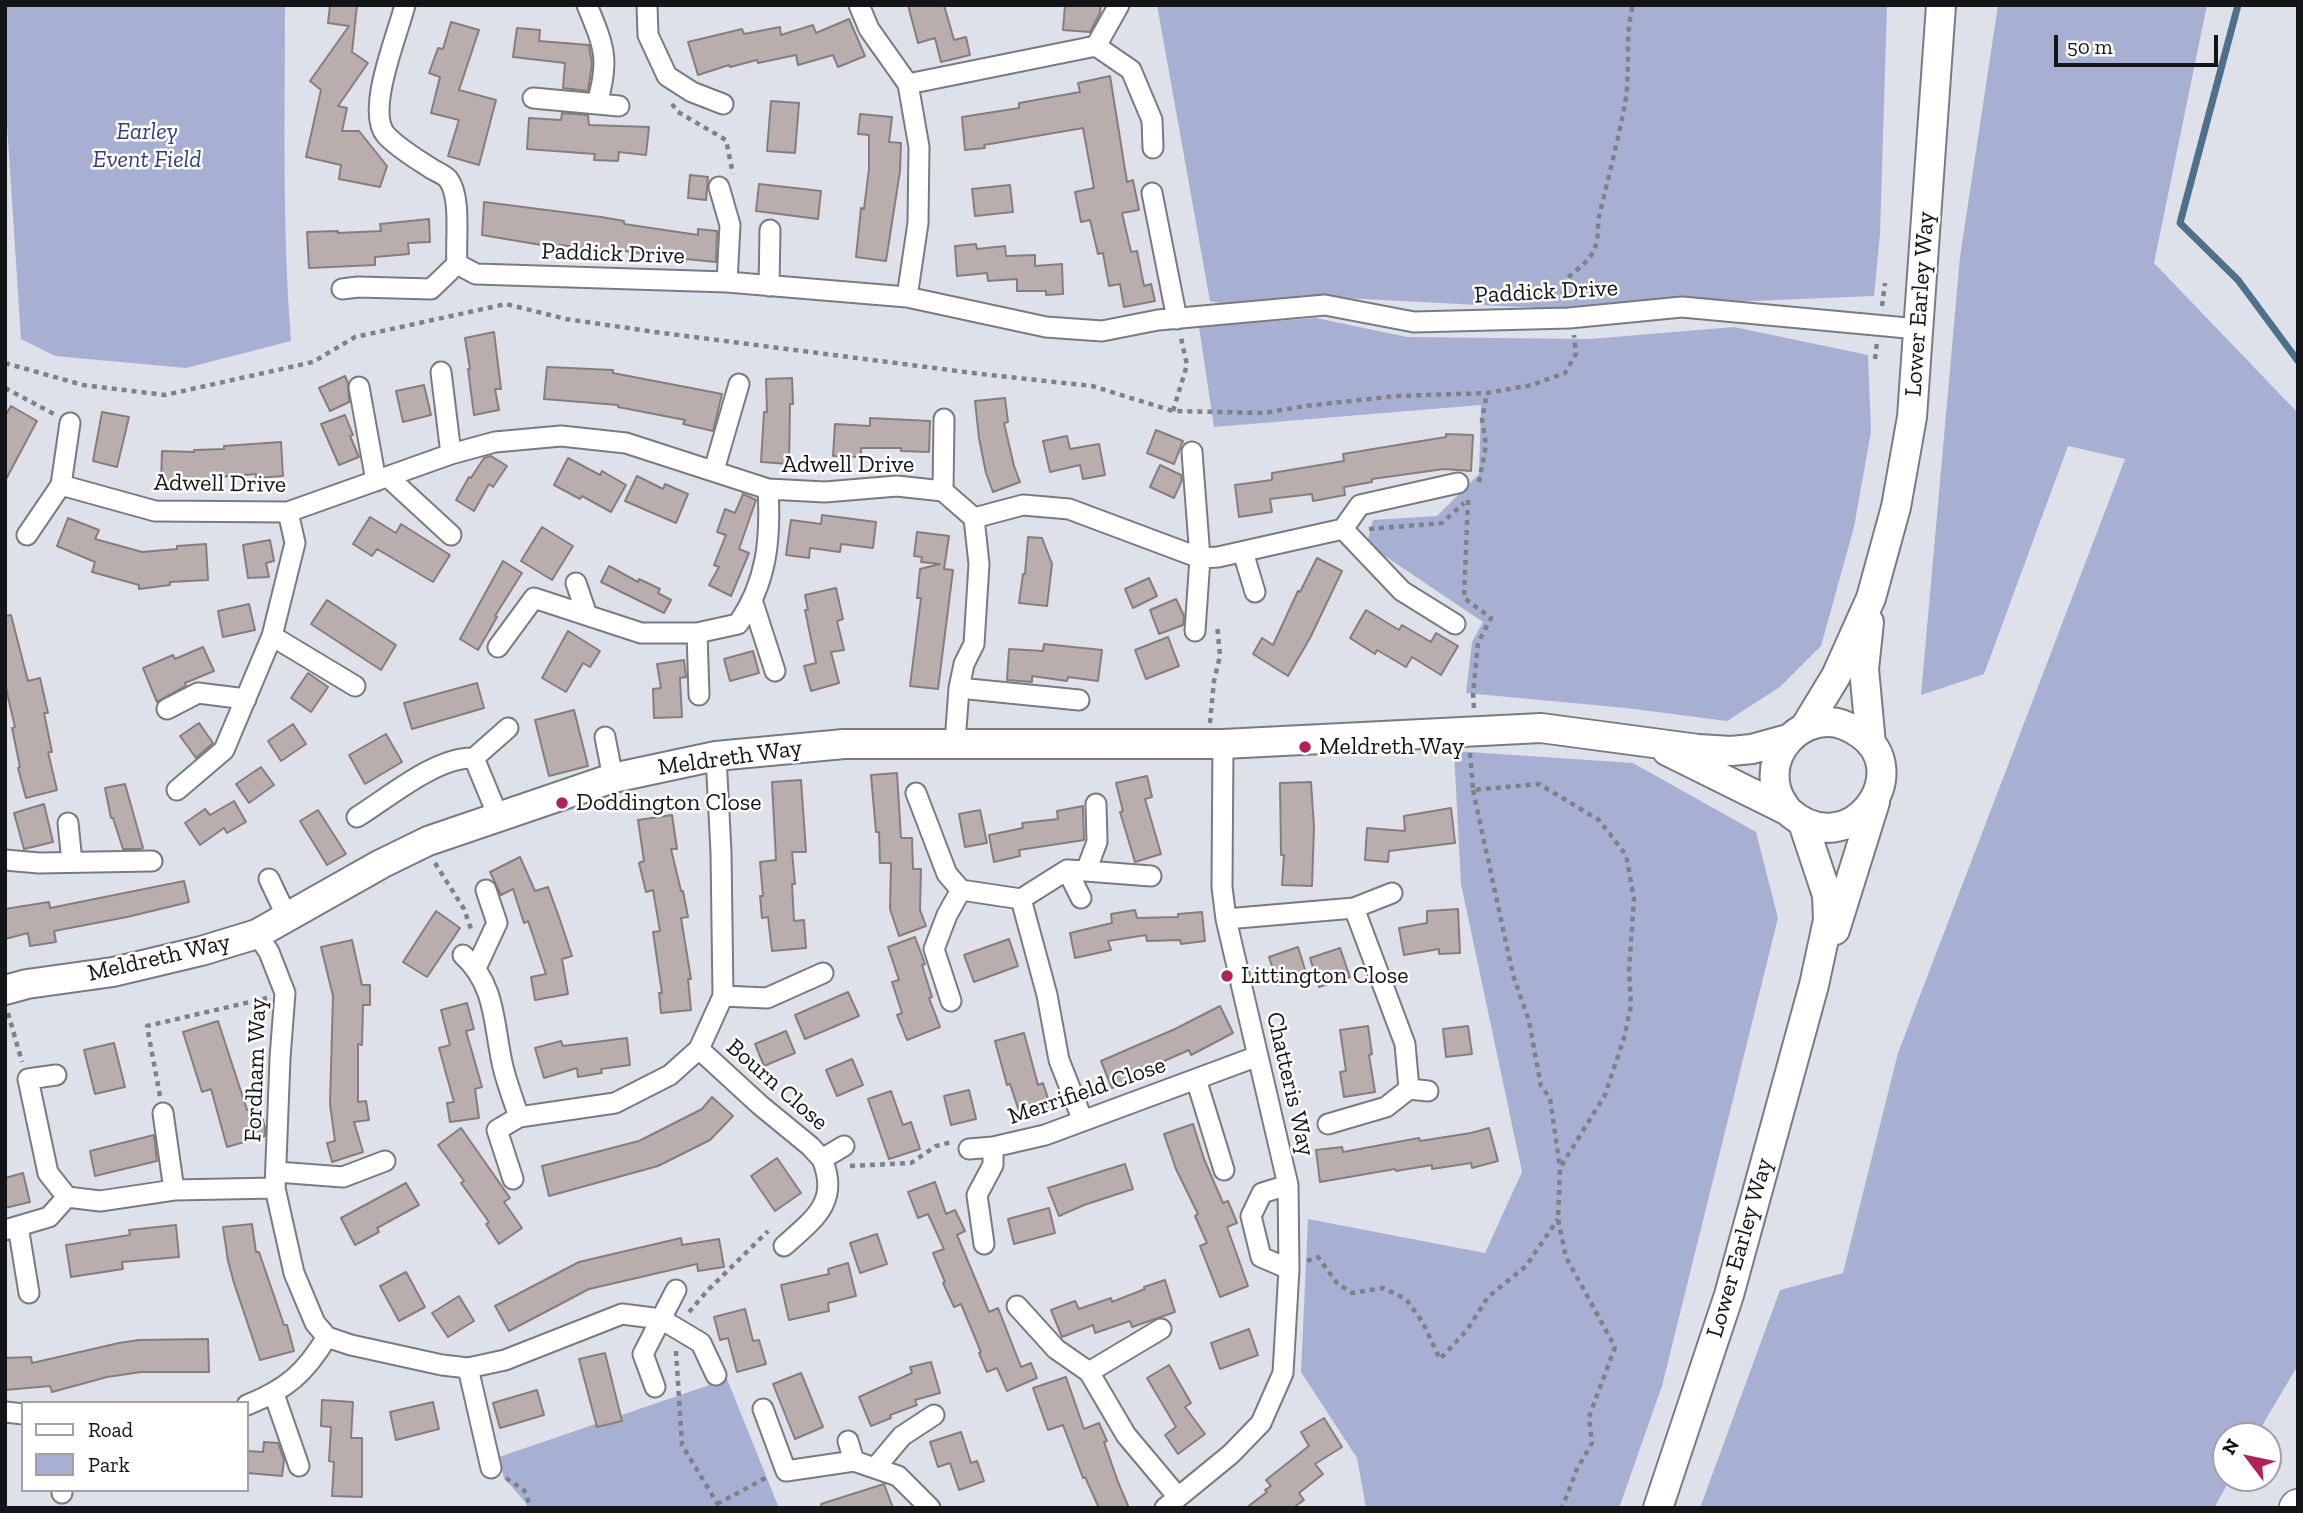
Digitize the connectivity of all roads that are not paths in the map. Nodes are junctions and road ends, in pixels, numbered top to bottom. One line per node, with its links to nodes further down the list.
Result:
1 (405, 5): 17 (street)
2 (587, 5): 10 (street)
3 (647, 5): 11 (street)
4 (859, 5): 8 (street)
5 (1119, 5): 7 (street)
6 (1941, 5): 23 (main road, Lower Earley Way)
7 (1096, 46): 8 (street); 13 (street)
8 (908, 84): 20 (street)
9 (533, 98): 10 (street)
10 (597, 103): 12 (street)
11 (723, 104)
12 (620, 106)
13 (1153, 148)
14 (727, 186): 18 (street)
15 (1152, 193): 22 (street)
16 (770, 230): 19 (street)
17 (457, 264): 18 (street, Paddick Drive); 21 (street)
18 (727, 282): 19 (street, Paddick Drive)
19 (769, 286): 20 (street, Paddick Drive)
20 (907, 297): 22 (street, Paddick Drive)
21 (354, 308)
22 (1177, 319): 23 (street, Paddick Drive)
23 (1918, 329): 46 (main road, Lower Earley Way)
24 (441, 372): 30 (street)
25 (739, 384): 31 (street)
26 (359, 387): 32 (street)
27 (944, 419): 35 (street, Adwell Drive)
28 (70, 423): 33 (street)
29 (1192, 452): 43 (street)
30 (452, 454): 31 (street, Adwell Drive); 32 (street, Adwell Drive)
31 (715, 470): 34 (street, Adwell Drive)
32 (382, 479): 37 (street, Adwell Drive); 41 (street)
33 (61, 485): 37 (street, Adwell Drive); 40 (street)
34 (768, 489): 35 (street, Adwell Drive); 47 (street)
35 (943, 491): 38 (street, Adwell Drive)
36 (1463, 491): 39 (street)
37 (288, 512): 52 (street)
38 (974, 518): 43 (street); 56 (street)
39 (1343, 529): 42 (street); 49 (street)
40 (27, 534)
41 (452, 535)
42 (1243, 552): 43 (street); 45 (street)
43 (1200, 558): 50 (street)
44 (576, 583): 48 (street)
45 (1255, 592)
46 (1871, 598): 62 (main road, Lower Earley Way); 67 (main road, Lower Earley Way)
47 (753, 603): 51 (street); 54 (street)
48 (587, 615): 51 (street); 53 (street)
49 (1455, 624)
50 (1195, 631)
51 (697, 633): 57 (street)
52 (272, 636): 55 (street); 58 (street)
53 (498, 647)
54 (775, 671)
55 (355, 686)
56 (958, 688): 59 (street); 66 (street)
57 (699, 695)
58 (246, 699): 60 (street); 71 (street)
59 (1079, 700)
60 (167, 709)
61 (508, 728): 69 (street)
62 (1796, 733): 65 (main road, Meldreth Way); 67 (main road); 77 (main road)
63 (1216, 734): 65 (main road, Meldreth Way); 66 (main road, Meldreth Way); 92 (street, Chatteris Way)
64 (605, 737): 70 (street)
65 (1646, 741): 77 (main road, Meldreth Way)
66 (955, 743): 68 (main road, Meldreth Way)
67 (1871, 744): 73 (main road)
68 (716, 756): 70 (main road, Meldreth Way); 97 (street)
69 (474, 758): 75 (street); 76 (street)
70 (613, 778): 75 (main road, Meldreth Way)
71 (177, 790)
72 (916, 793): 86 (street)
73 (1876, 797): 77 (main road); 95 (main road, Lower Earley Way)
74 (1097, 804): 82 (street)
75 (498, 816): 91 (main road, Meldreth Way)
76 (357, 817)
77 (1796, 817): 95 (main road, Lower Earley Way)
78 (68, 823): 80 (street)
79 (5, 860): 80 (street)
80 (72, 862): 81 (street)
81 (152, 862)
82 (1077, 870): 83 (street); 88 (street); 89 (street)
83 (1151, 876)
84 (269, 879): 91 (street)
85 (486, 890): 104 (street)
86 (961, 890): 89 (street); 98 (street)
87 (1392, 893): 90 (street)
88 (1081, 898)
89 (1021, 899): 105 (street)
90 (1354, 908): 92 (street); 106 (street)
91 (288, 919): 93 (main road, Meldreth Way)
92 (1226, 919): 100 (street, Chatteris Way)
93 (257, 934): 96 (main road, Meldreth Way); 114 (street, Fordham Way)
94 (823, 973): 97 (street)
95 (1814, 985): 143 (main road, Lower Earley Way)
96 (12, 986)
97 (723, 996): 99 (street)
98 (951, 1001)
99 (699, 1049): 104 (street); 111 (street, Bourn Close)
100 (1258, 1056): 102 (street, Merrifield Close); 115 (street, Chatteris Way)
101 (56, 1075): 117 (street)
102 (1196, 1079): 105 (street, Merrifield Close); 112 (street, Merrifield Close)
103 (163, 1113): 116 (street)
104 (519, 1117): 113 (street)
105 (1083, 1121): 108 (street, Merrifield Close)
106 (1328, 1124)
107 (844, 1146): 111 (street, Bourn Close)
108 (993, 1147): 109 (street, Merrifield Close); 119 (street, Merrifield Close)
109 (969, 1149)
110 (385, 1161): 114 (street, Fordham Way)
111 (826, 1167): 120 (street)
112 (1224, 1170)
113 (513, 1179)
114 (276, 1180): 116 (street); 127 (street, Fordham Way)
115 (1288, 1185): 121 (street, Chatteris Way); 121 (street, Chatteris Way)
116 (174, 1190): 117 (street)
117 (67, 1197): 118 (street)
118 (12, 1228): 123 (street)
119 (984, 1244)
120 (784, 1246)
121 (1289, 1264): 141 (street, Chatteris Way)
122 (676, 1290): 125 (street)
123 (29, 1293)
124 (1017, 1306): 129 (street)
125 (668, 1323): 128 (street); 130 (street); 131 (street)
126 (1160, 1329): 129 (street)
127 (327, 1337): 128 (street); 132 (street)
128 (468, 1368): 139 (street)
129 (1089, 1373): 141 (street)
130 (716, 1376)
131 (655, 1387)
132 (274, 1394): 133 (street); 138 (street)
133 (248, 1405)
134 (763, 1409): 137 (street)
135 (934, 1415): 140 (street)
136 (848, 1441): 137 (street)
137 (854, 1461): 140 (street)
138 (299, 1466)
139 (491, 1468)
140 (875, 1468): 142 (street)
141 (1171, 1503)
142 (930, 1508)
143 (1658, 1508)

